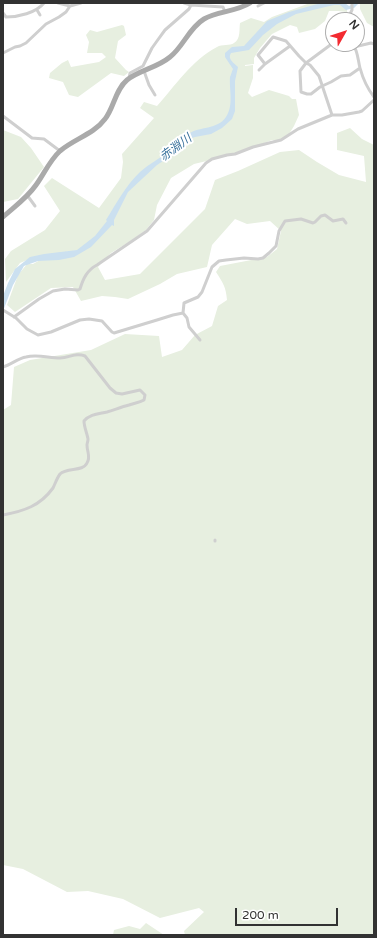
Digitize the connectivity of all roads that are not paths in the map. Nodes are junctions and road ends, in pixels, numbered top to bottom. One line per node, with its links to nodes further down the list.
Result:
1 (44, 3): 12 (street)
2 (58, 3): 9 (street)
3 (81, 3): 9 (street)
4 (184, 3): 8 (street)
5 (235, 3): 11 (street)
6 (250, 3): 11 (main road)
7 (264, 3): 10 (street)
8 (192, 4): 13 (street); 25 (street)
9 (70, 6): 19 (street)
10 (258, 6)
11 (236, 9): 13 (main road)
12 (37, 10): 14 (street); 15 (street)
13 (225, 12): 24 (main road)
14 (3, 13)
15 (40, 15)
16 (290, 46): 20 (street); 21 (street); 21 (street)
17 (325, 49): 20 (street)
18 (357, 52): 22 (street)
19 (3, 53)
20 (306, 63): 26 (street); 26 (street)
21 (265, 64): 23 (street)
22 (360, 68): 26 (street); 28 (street)
23 (259, 70)
24 (144, 71): 25 (main road); 27 (street)
25 (129, 78): 32 (main road)
26 (322, 86): 30 (street)
27 (155, 95)
28 (374, 97)
29 (374, 100): 30 (street)
30 (332, 115): 39 (street)
31 (3, 116): 32 (street)
32 (60, 151): 33 (main road)
33 (27, 195): 34 (street); 35 (main road)
34 (35, 206)
35 (4, 216)
36 (346, 223): 38 (street)
37 (4, 311): 39 (street)
38 (183, 313): 39 (street); 40 (street)
39 (14, 317)
40 (200, 340)
41 (3, 367): 42 (street)
42 (3, 515)

